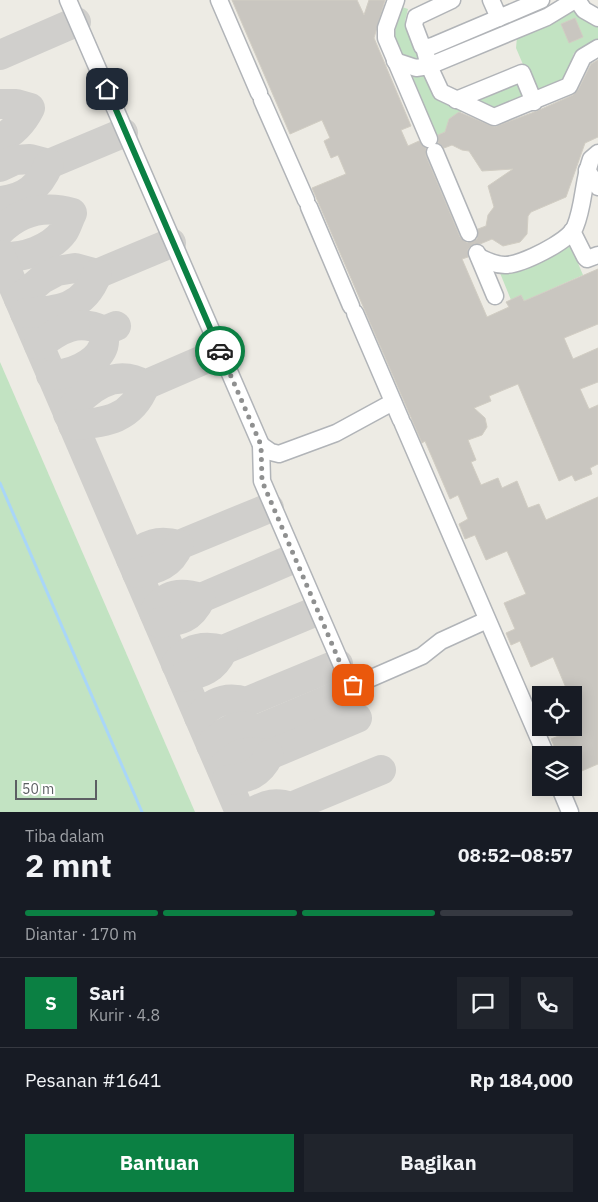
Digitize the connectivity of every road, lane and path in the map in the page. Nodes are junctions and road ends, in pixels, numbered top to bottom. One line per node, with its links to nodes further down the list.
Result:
1 (68, 0): 24 (street)
2 (219, 0): 23 (street)
3 (396, 0): 12 (street)
4 (452, 0): 10 (street)
5 (491, 0): 8 (street)
6 (541, 0): 8 (street)
7 (576, 0): 9 (street); 13 (street)
8 (499, 18): 10 (street)
9 (598, 18)
10 (424, 47): 13 (street)
11 (598, 48): 15 (street)
12 (395, 61): 13 (street); 20 (street)
13 (429, 66): 14 (street)
14 (456, 100): 15 (street); 15 (street)
15 (534, 102)
16 (598, 153): 17 (street)
17 (587, 170): 18 (street); 19 (street)
18 (598, 187)
19 (572, 231): 20 (street); 21 (street)
20 (474, 246): 22 (street)
21 (598, 255)
22 (495, 296)
23 (393, 402): 24 (street); 25 (street)
24 (261, 445): 25 (street)
25 (488, 620): 26 (street)
26 (542, 746)
27 (563, 796): 28 (street)
28 (570, 812)

